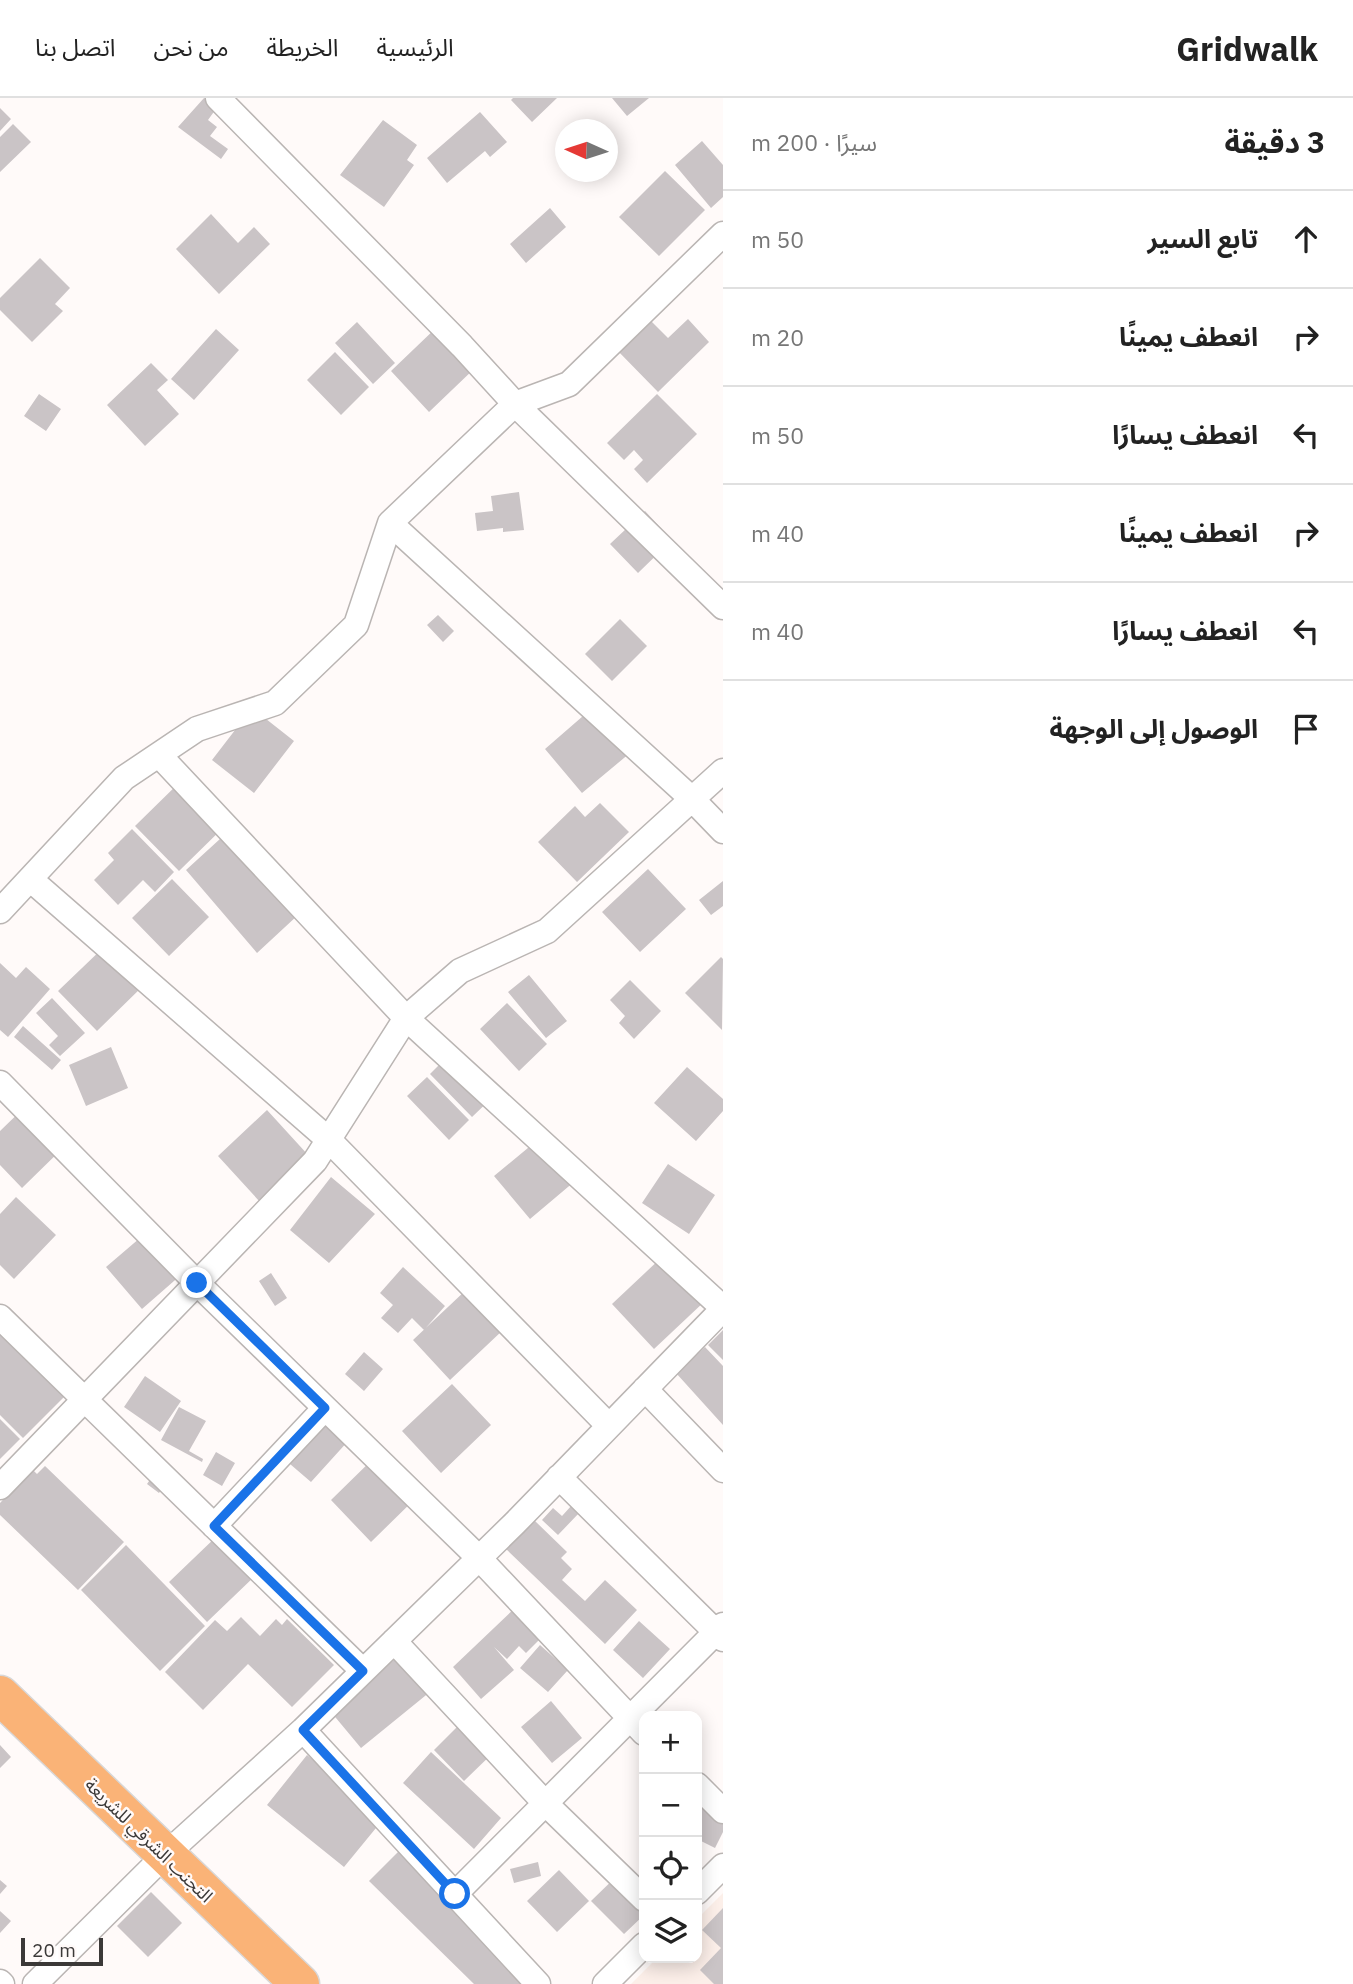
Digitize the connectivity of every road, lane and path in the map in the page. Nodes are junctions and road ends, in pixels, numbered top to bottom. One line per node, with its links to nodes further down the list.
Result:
1 (218, 98): 3 (street)
2 (723, 234): 3 (street)
3 (515, 404): 4 (street); 5 (street)
4 (390, 523): 6 (street); 8 (street)
5 (723, 607)
6 (159, 755): 10 (street); 12 (street)
7 (723, 771): 8 (street)
8 (692, 799): 9 (street); 12 (street)
9 (723, 831)
10 (30, 879): 11 (street); 14 (street)
11 (0, 911)
12 (406, 1018): 14 (street); 16 (street)
13 (0, 1083): 15 (street)
14 (328, 1140): 15 (street); 21 (street)
15 (197, 1283): 19 (street); 20 (street)
16 (723, 1309): 18 (street)
17 (0, 1317): 19 (street)
18 (645, 1389): 21 (street); 22 (street)
19 (85, 1400): 24 (street); 25 (street)
20 (325, 1408): 25 (street); 26 (street)
21 (609, 1426): 23 (street)
22 (723, 1471)
23 (559, 1477): 26 (street); 27 (street)
24 (0, 1487)
25 (214, 1526): 29 (street)
26 (479, 1558): 28 (street); 31 (street)
27 (721, 1632): 31 (street)
28 (394, 1641): 29 (street); 34 (street)
29 (363, 1671): 32 (street)
30 (1, 1698): 36 (main road, التجنب الشرقي للشريعة)
31 (637, 1726): 34 (street)
32 (303, 1730): 36 (street); 39 (street)
33 (702, 1790): 35 (street)
34 (545, 1803): 39 (street); 40 (street)
35 (723, 1811)
36 (164, 1856): 42 (main road, التجنب الشرقي للشريعة); 43 (street)
37 (723, 1866): 38 (street)
38 (702, 1887)
39 (455, 1894): 44 (street)
40 (639, 1894)
41 (639, 1950): 45 (street)
42 (286, 1980)
43 (35, 1984)
44 (538, 1984)
45 (605, 1984)

